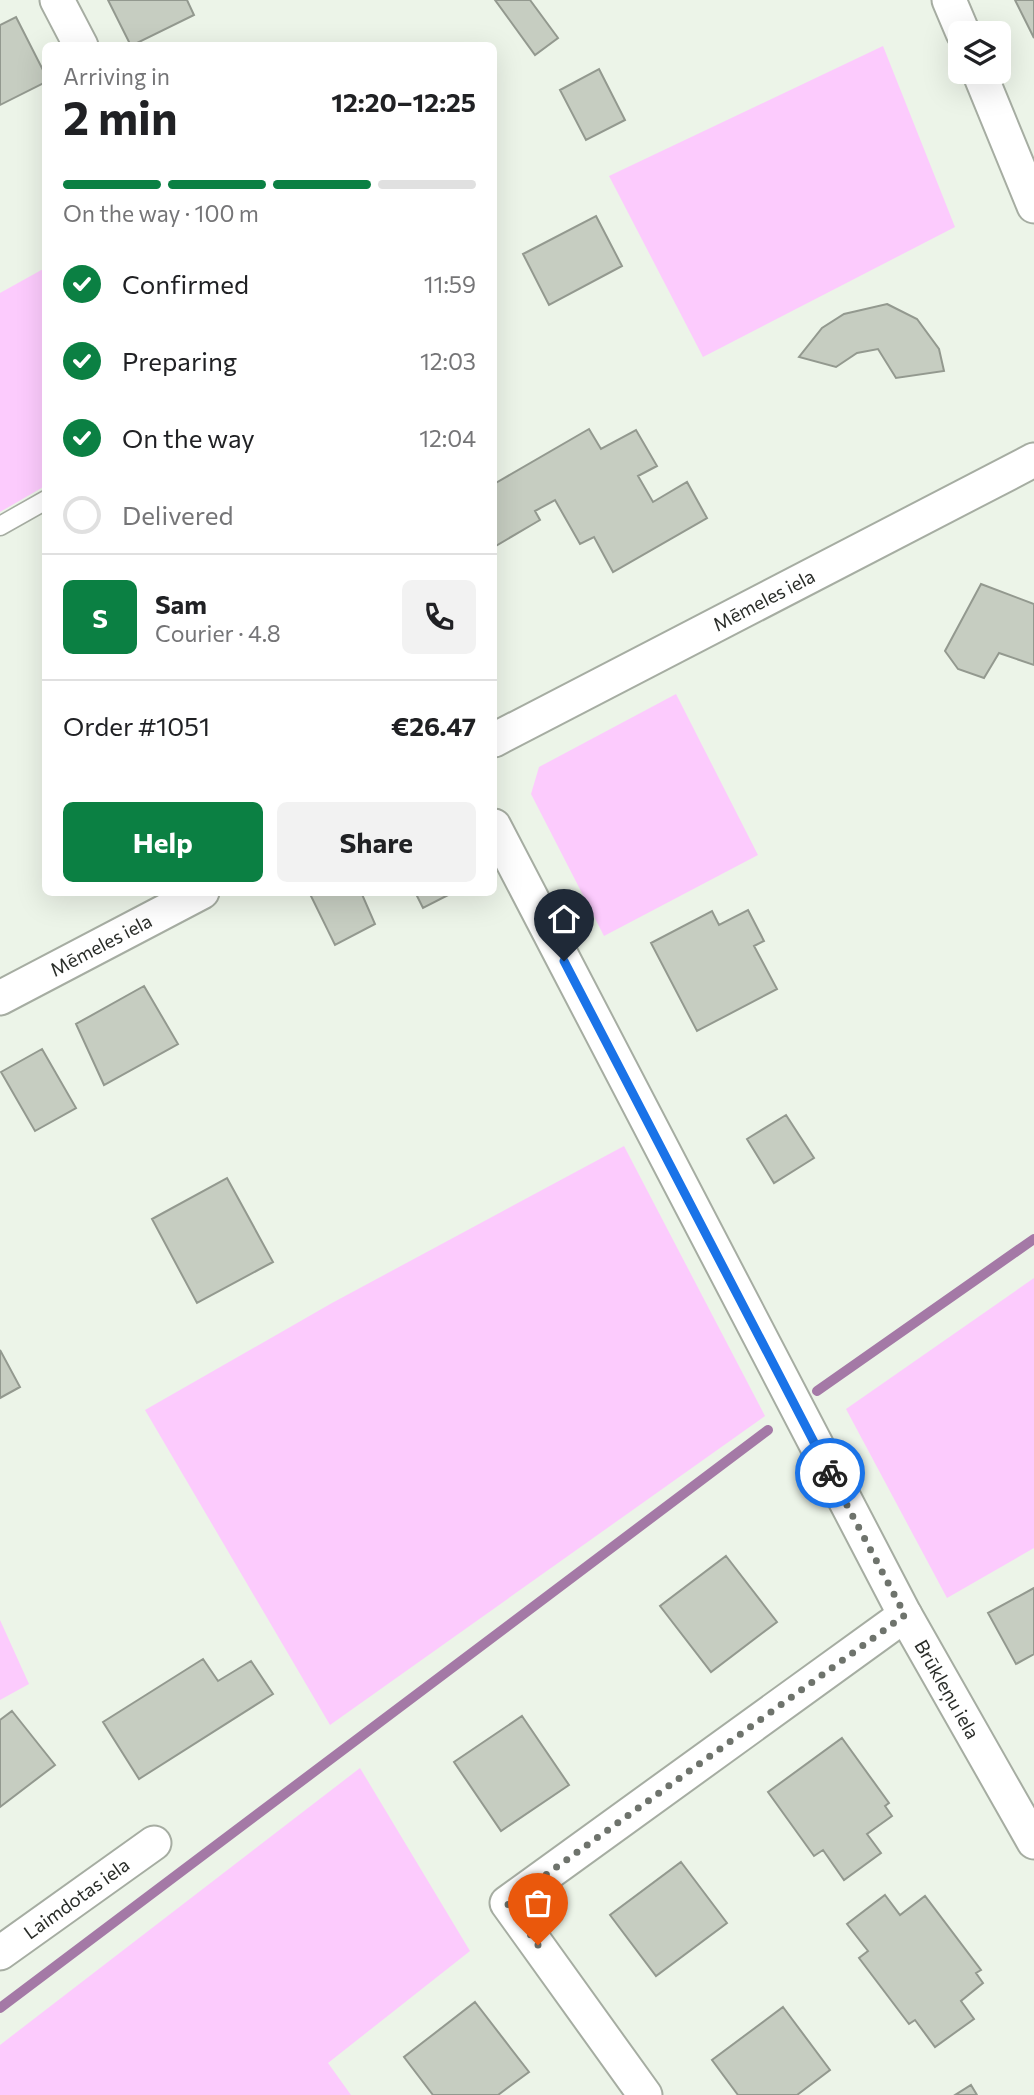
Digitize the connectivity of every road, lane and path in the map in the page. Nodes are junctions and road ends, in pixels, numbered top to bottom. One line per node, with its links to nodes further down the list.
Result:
1 (57, 0): 4 (street)
2 (949, 0): 3 (street)
3 (958, 21)
4 (79, 42)
5 (984, 84): 6 (street)
6 (1034, 206)
7 (1034, 460): 10 (street, Mēmeles iela)
8 (42, 502): 9 (lane)
9 (0, 526)
10 (497, 738)
11 (497, 832): 14 (street, Brūkleņu iela)
12 (194, 896): 13 (street, Mēmeles iela)
13 (0, 998)
14 (905, 1615): 15 (street, Brūkleņu iela); 18 (street)
15 (1034, 1842)
16 (154, 1843): 17 (street, Laimdotas iela)
17 (0, 1953)
18 (645, 2095)

